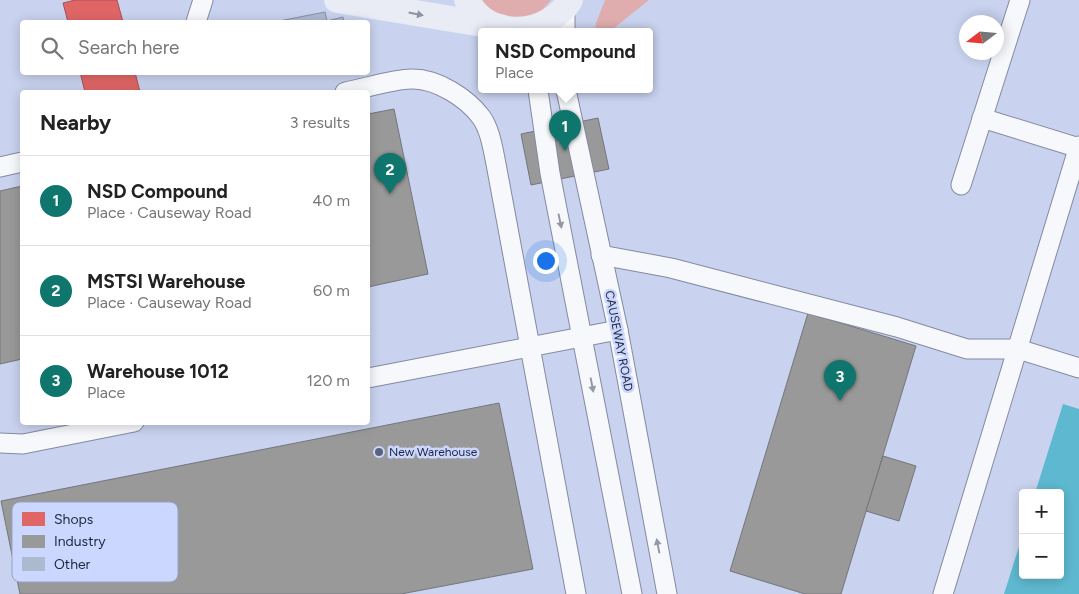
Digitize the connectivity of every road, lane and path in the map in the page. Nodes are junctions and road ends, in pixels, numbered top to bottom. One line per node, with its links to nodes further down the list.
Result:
1 (203, 0): 6 (street)
2 (337, 0): 7 (main road, one-way to 7)
3 (467, 0): 8 (main road)
4 (1020, 0): 14 (street)
5 (568, 4): 9 (main road); 10 (street)
6 (197, 20)
7 (500, 28)
8 (507, 28)
9 (535, 28)
10 (565, 28)
11 (355, 90): 22 (street)
12 (538, 93): 21 (street, one-way to 21)
13 (567, 93): 19 (street, CAUSEWAY ROAD)
14 (982, 118): 15 (street); 18 (street)
15 (1079, 147): 23 (street)
16 (20, 162): 17 (street)
17 (0, 166)
18 (961, 185)
19 (601, 255): 20 (street, CAUSEWAY ROAD); 23 (street)
20 (618, 330): 21 (street); 30 (street, CAUSEWAY ROAD, one-way to 20)
21 (583, 337): 22 (street); 29 (street, one-way to 29)
22 (529, 347): 25 (street); 28 (street)
23 (1018, 349): 24 (street); 31 (street)
24 (1079, 368)
25 (370, 378)
26 (119, 425): 27 (street)
27 (0, 443)
28 (576, 594)
29 (632, 594)
30 (667, 594)
31 (942, 594)

